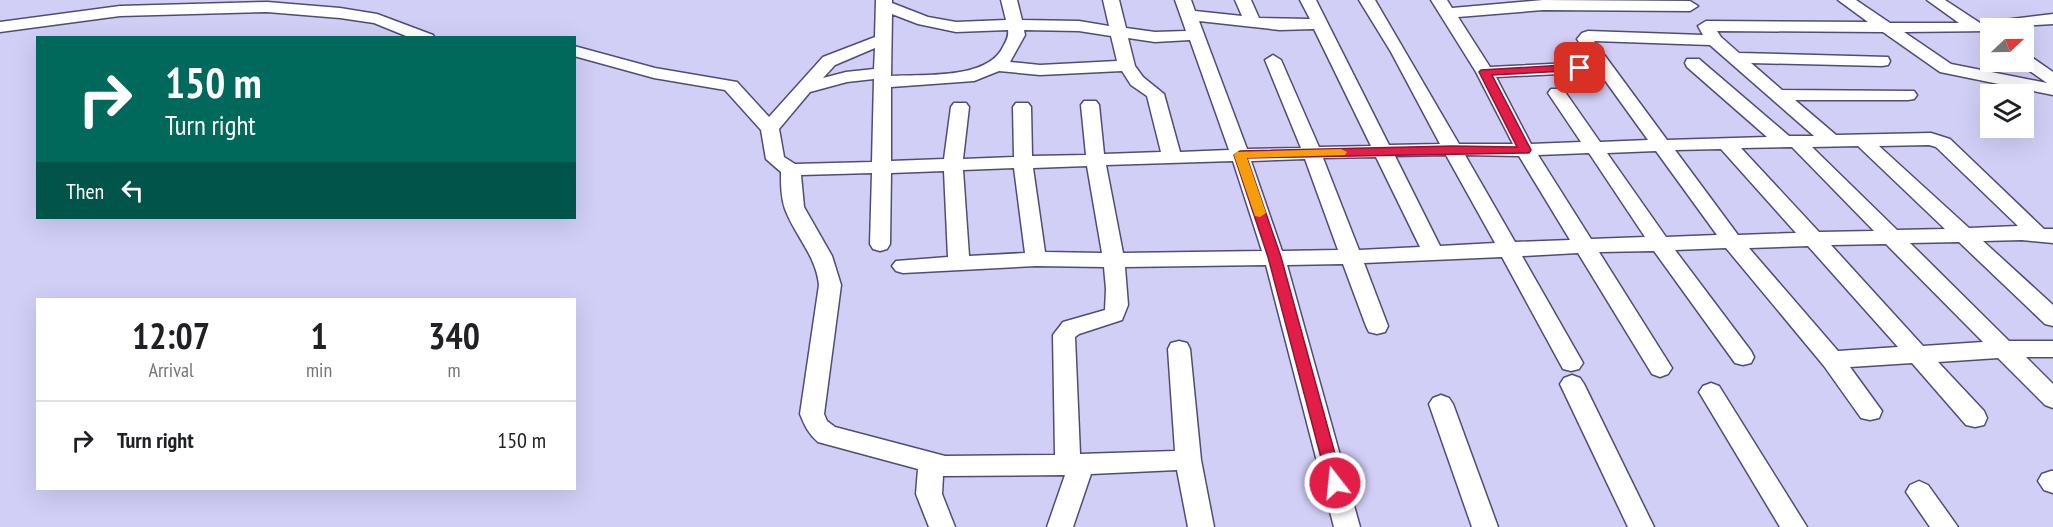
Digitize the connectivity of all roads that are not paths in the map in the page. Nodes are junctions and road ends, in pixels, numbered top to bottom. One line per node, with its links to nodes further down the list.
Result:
1 (298, 0): 12 (street)
2 (1009, 0): 17 (street)
3 (1111, 0): 21 (street)
4 (1243, 0): 15 (street)
5 (1308, 0): 16 (street)
6 (1367, 0): 54 (street)
7 (1846, 0): 19 (street)
8 (1935, 0): 20 (street)
9 (884, 3): 17 (street); 26 (street)
10 (1688, 3): 11 (street); 23 (street)
11 (1444, 6): 36 (street)
12 (267, 7): 18 (street); 25 (street)
13 (1185, 8): 15 (street); 24 (street)
14 (2053, 20): 20 (street)
15 (1252, 22): 16 (street)
16 (1320, 24): 56 (street)
17 (1015, 25): 21 (street); 32 (street)
18 (0, 27)
19 (1886, 27): 20 (street); 23 (street); 40 (street)
20 (1977, 28): 22 (street)
21 (1120, 30): 24 (street); 33 (street)
22 (1980, 30)
23 (1710, 33): 28 (street); 34 (street)
24 (1196, 35): 58 (street)
25 (422, 36)
26 (884, 39): 37 (street); 39 (street)
27 (576, 52): 47 (street)
28 (1736, 58): 30 (street); 42 (street)
29 (1273, 60): 57 (street)
30 (1882, 61)
31 (1693, 63): 50 (street)
32 (997, 66): 33 (street); 37 (street)
33 (1127, 66): 59 (street)
34 (1604, 67): 36 (street); 52 (street)
35 (2034, 67): 38 (street)
36 (1485, 72): 55 (street)
37 (884, 78): 39 (street); 63 (street)
38 (2053, 80)
39 (802, 90): 47 (street)
40 (2053, 90)
41 (1557, 93): 53 (street)
42 (1780, 95): 43 (street); 48 (street)
43 (1908, 95)
44 (1090, 105): 60 (street)
45 (960, 107): 62 (street)
46 (1022, 107): 61 (street)
47 (770, 129): 64 (street)
48 (1830, 141): 49 (street); 50 (street)
49 (1863, 141): 65 (street); 66 (street)
50 (1790, 142): 51 (street); 67 (street)
51 (1726, 143): 52 (street); 68 (street)
52 (1662, 146): 53 (street); 69 (street)
53 (1593, 148): 55 (street); 71 (street)
54 (1452, 149): 55 (street); 56 (street); 73 (street)
55 (1525, 150): 72 (street)
56 (1382, 152): 57 (street); 74 (street)
57 (1312, 153): 58 (street); 76 (street)
58 (1240, 155): 59 (street); 75 (street)
59 (1172, 158): 60 (street)
60 (1096, 161): 61 (street); 78 (street)
61 (1023, 162): 62 (street); 77 (street)
62 (953, 165): 63 (street); 79 (street)
63 (880, 167): 64 (street); 70 (street)
64 (791, 170): 96 (street)
65 (1966, 236): 66 (street); 67 (street); 81 (street)
66 (2048, 236)
67 (1891, 237): 68 (street); 84 (street)
68 (1815, 240): 69 (street); 86 (street)
69 (1734, 243): 71 (street); 88 (street)
70 (880, 244)
71 (1660, 244): 72 (street); 87 (street)
72 (1583, 246): 73 (street); 89 (street)
73 (1506, 249): 74 (street); 104 (street)
74 (1433, 252): 76 (street)
75 (1274, 257): 76 (street); 78 (street); 102 (street)
76 (1352, 257): 82 (street)
77 (1036, 259): 78 (street); 79 (street)
78 (1114, 260): 97 (street)
79 (959, 264): 80 (street)
80 (903, 266)
81 (2053, 318)
82 (1377, 326)
83 (1179, 349): 95 (street)
84 (2003, 349): 85 (street); 86 (street); 91 (street)
85 (2053, 349)
86 (1917, 354): 88 (street); 94 (street)
87 (1743, 357)
88 (1832, 360): 93 (street)
89 (1660, 368)
90 (1711, 392): 105 (street)
91 (2053, 399)
92 (1441, 404): 103 (street)
93 (1870, 411)
94 (1975, 418)
95 (1188, 460): 97 (street); 101 (street)
96 (931, 463): 97 (street); 99 (street)
97 (1075, 464): 100 (street)
98 (1919, 492): 106 (street)
99 (942, 527)
100 (1060, 527)
101 (1200, 527)
102 (1347, 527)
103 (1485, 527)
104 (1641, 527)
105 (1794, 527)
106 (1945, 527)

